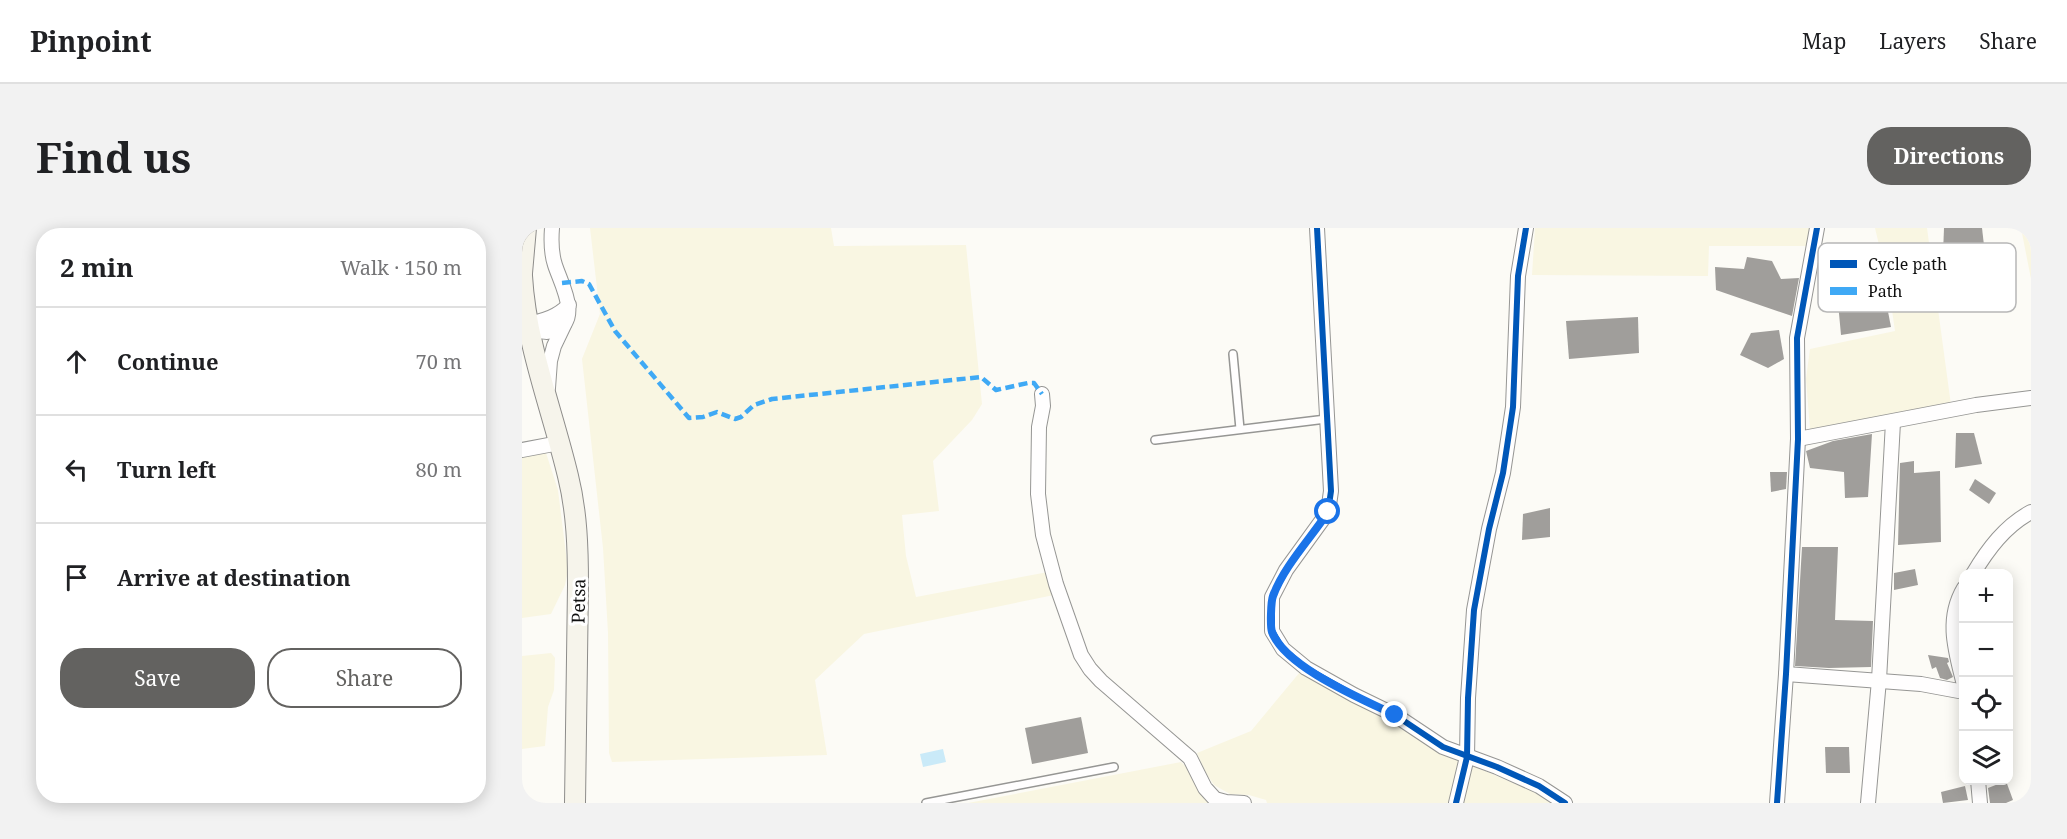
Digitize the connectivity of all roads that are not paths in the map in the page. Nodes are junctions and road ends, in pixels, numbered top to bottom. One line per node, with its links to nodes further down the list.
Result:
1 (526, 228): 6 (main road, Petsa)
2 (1317, 228): 13 (street)
3 (1526, 228): 27 (street)
4 (1817, 228): 17 (street)
5 (552, 229): 7 (street)
6 (522, 274): 8 (main road, Petsa)
7 (568, 311): 8 (street); 12 (street, Petsa)
8 (527, 323): 12 (main road, Petsa)
9 (1233, 354): 15 (lane)
10 (1042, 394): 32 (street)
11 (2031, 398): 14 (street)
12 (547, 402): 18 (main road, Petsa)
13 (1326, 419): 15 (lane); 27 (street)
14 (1893, 422): 17 (street); 25 (street)
15 (1240, 429): 16 (lane)
16 (1155, 440)
17 (1798, 440): 23 (street)
18 (560, 443): 19 (street); 30 (main road, Petsa)
19 (522, 450)
20 (2031, 512): 21 (street)
21 (1975, 569)
22 (1959, 596): 24 (street)
23 (1786, 674): 25 (street); 35 (street)
24 (1962, 677)
25 (1879, 680): 26 (street); 36 (street)
26 (1959, 691)
27 (1467, 758): 33 (street); 34 (street)
28 (1113, 767): 31 (lane)
29 (1978, 785): 37 (street)
30 (574, 803)
31 (926, 803)
32 (1244, 803)
33 (1456, 803)
34 (1565, 803)
35 (1778, 803)
36 (1868, 803)
37 (1980, 803)

